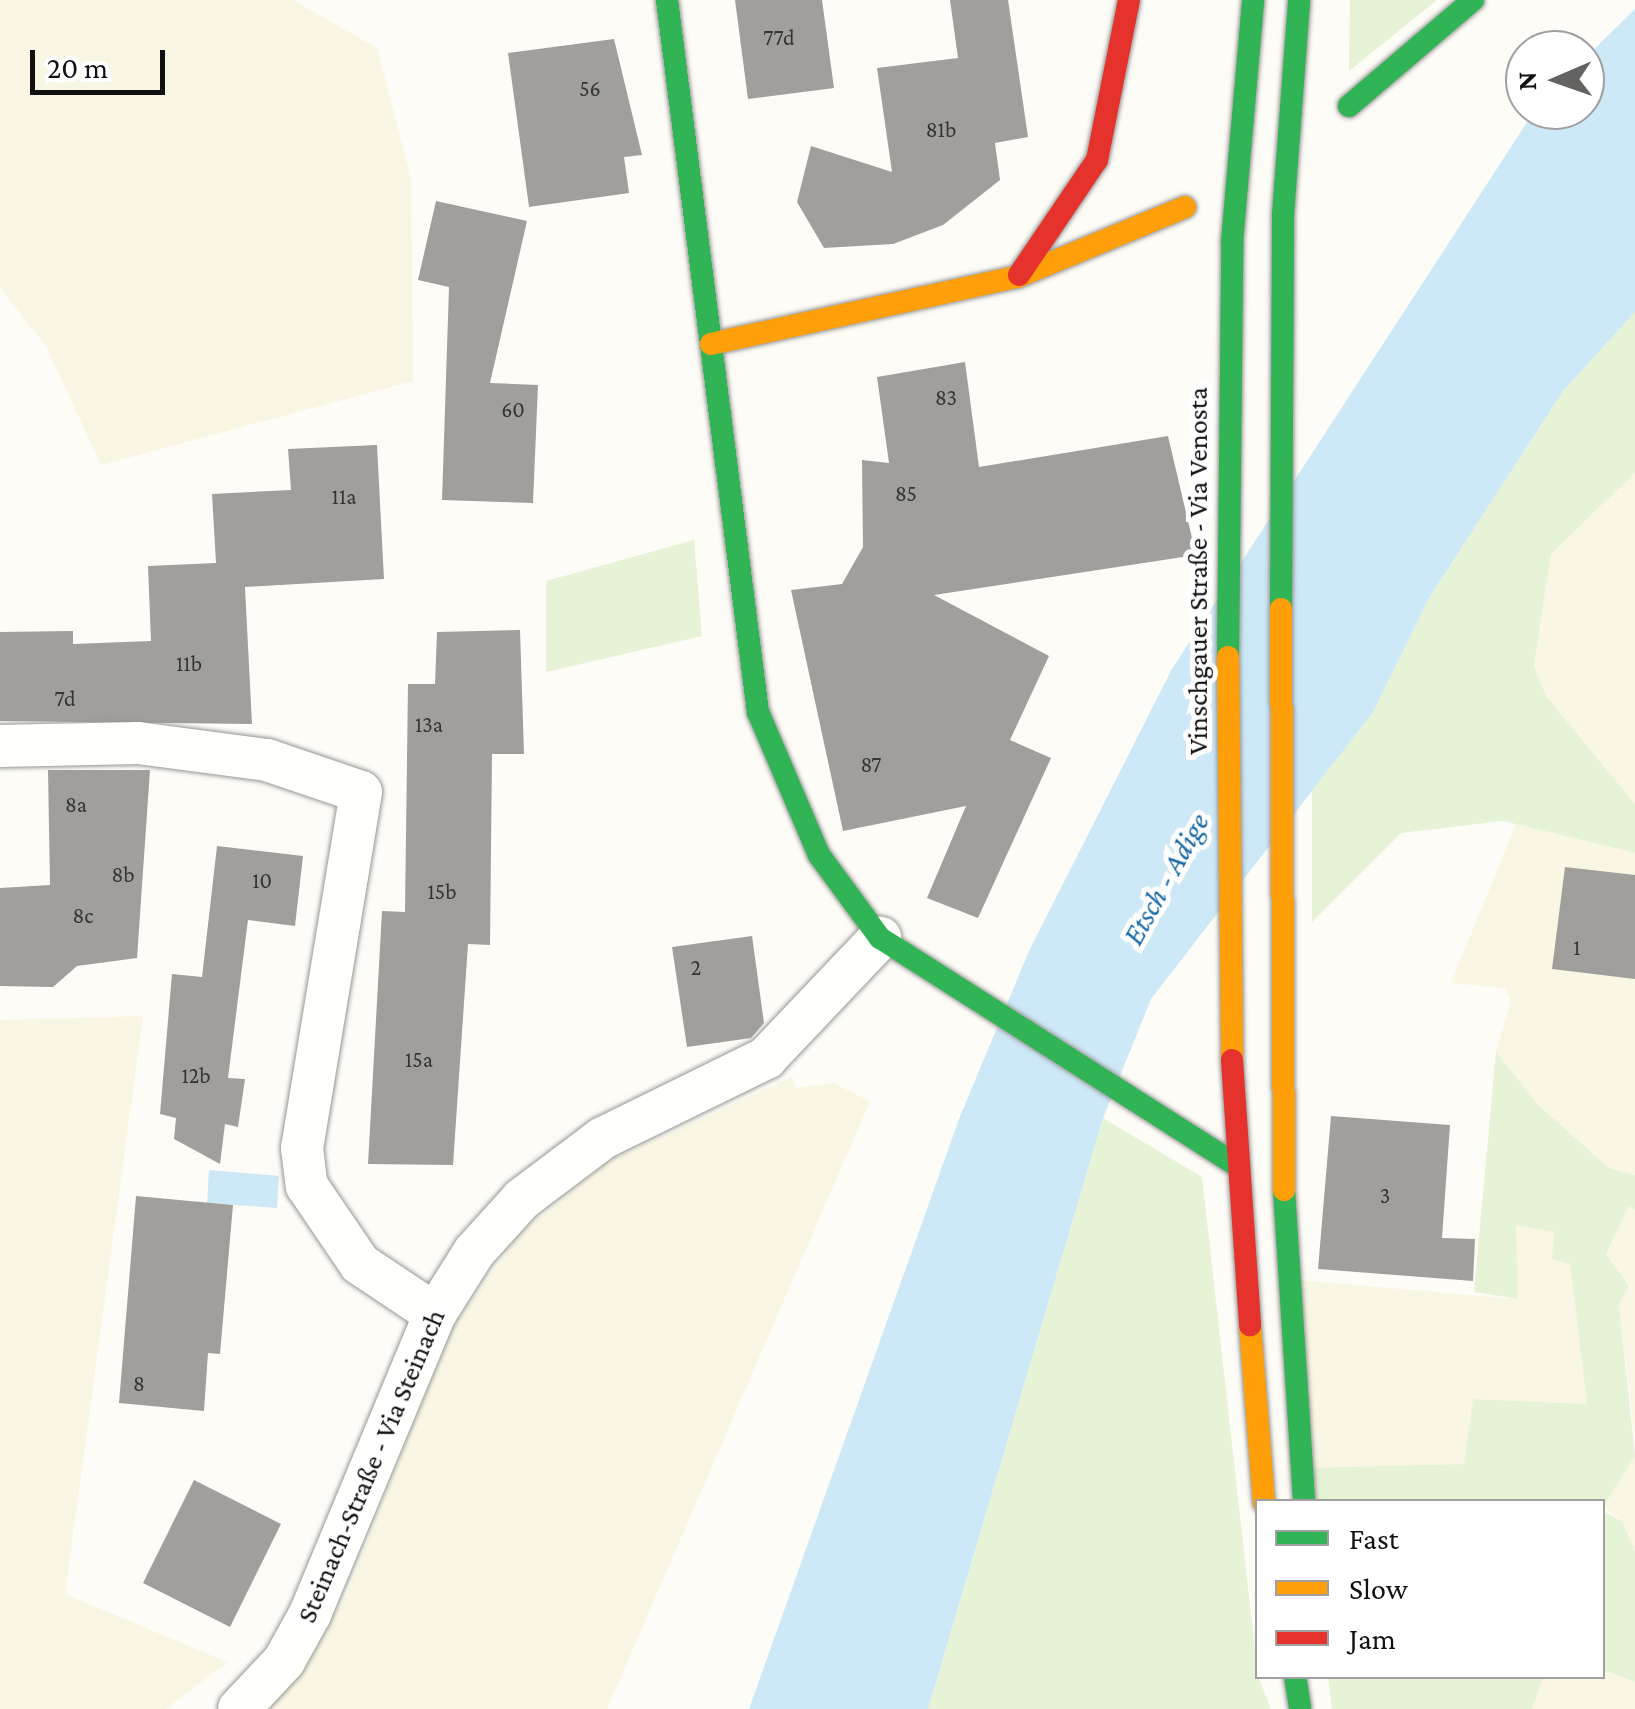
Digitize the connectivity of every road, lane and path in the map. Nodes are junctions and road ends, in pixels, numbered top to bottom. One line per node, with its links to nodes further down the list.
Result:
1 (667, 0): 9 (main road)
2 (1130, 0): 8 (main road)
3 (1253, 0): 12 (main road, Vinschgauer Straße - Via Venosta)
4 (1299, 0): 15 (main road)
5 (1472, 0): 6 (main road)
6 (1349, 106)
7 (1185, 207): 8 (main road)
8 (1018, 277): 9 (main road)
9 (711, 344): 11 (main road)
10 (0, 746): 13 (street)
11 (880, 938): 12 (main road); 13 (street, Steinach-Straße - Via Steinach)
12 (1236, 1164): 14 (main road, Vinschgauer Straße - Via Venosta)
13 (435, 1314): 17 (street, Steinach-Straße - Via Steinach)
14 (1264, 1499)
15 (1304, 1499)
16 (1295, 1679): 18 (main road)
17 (239, 1709)
18 (1300, 1709)

